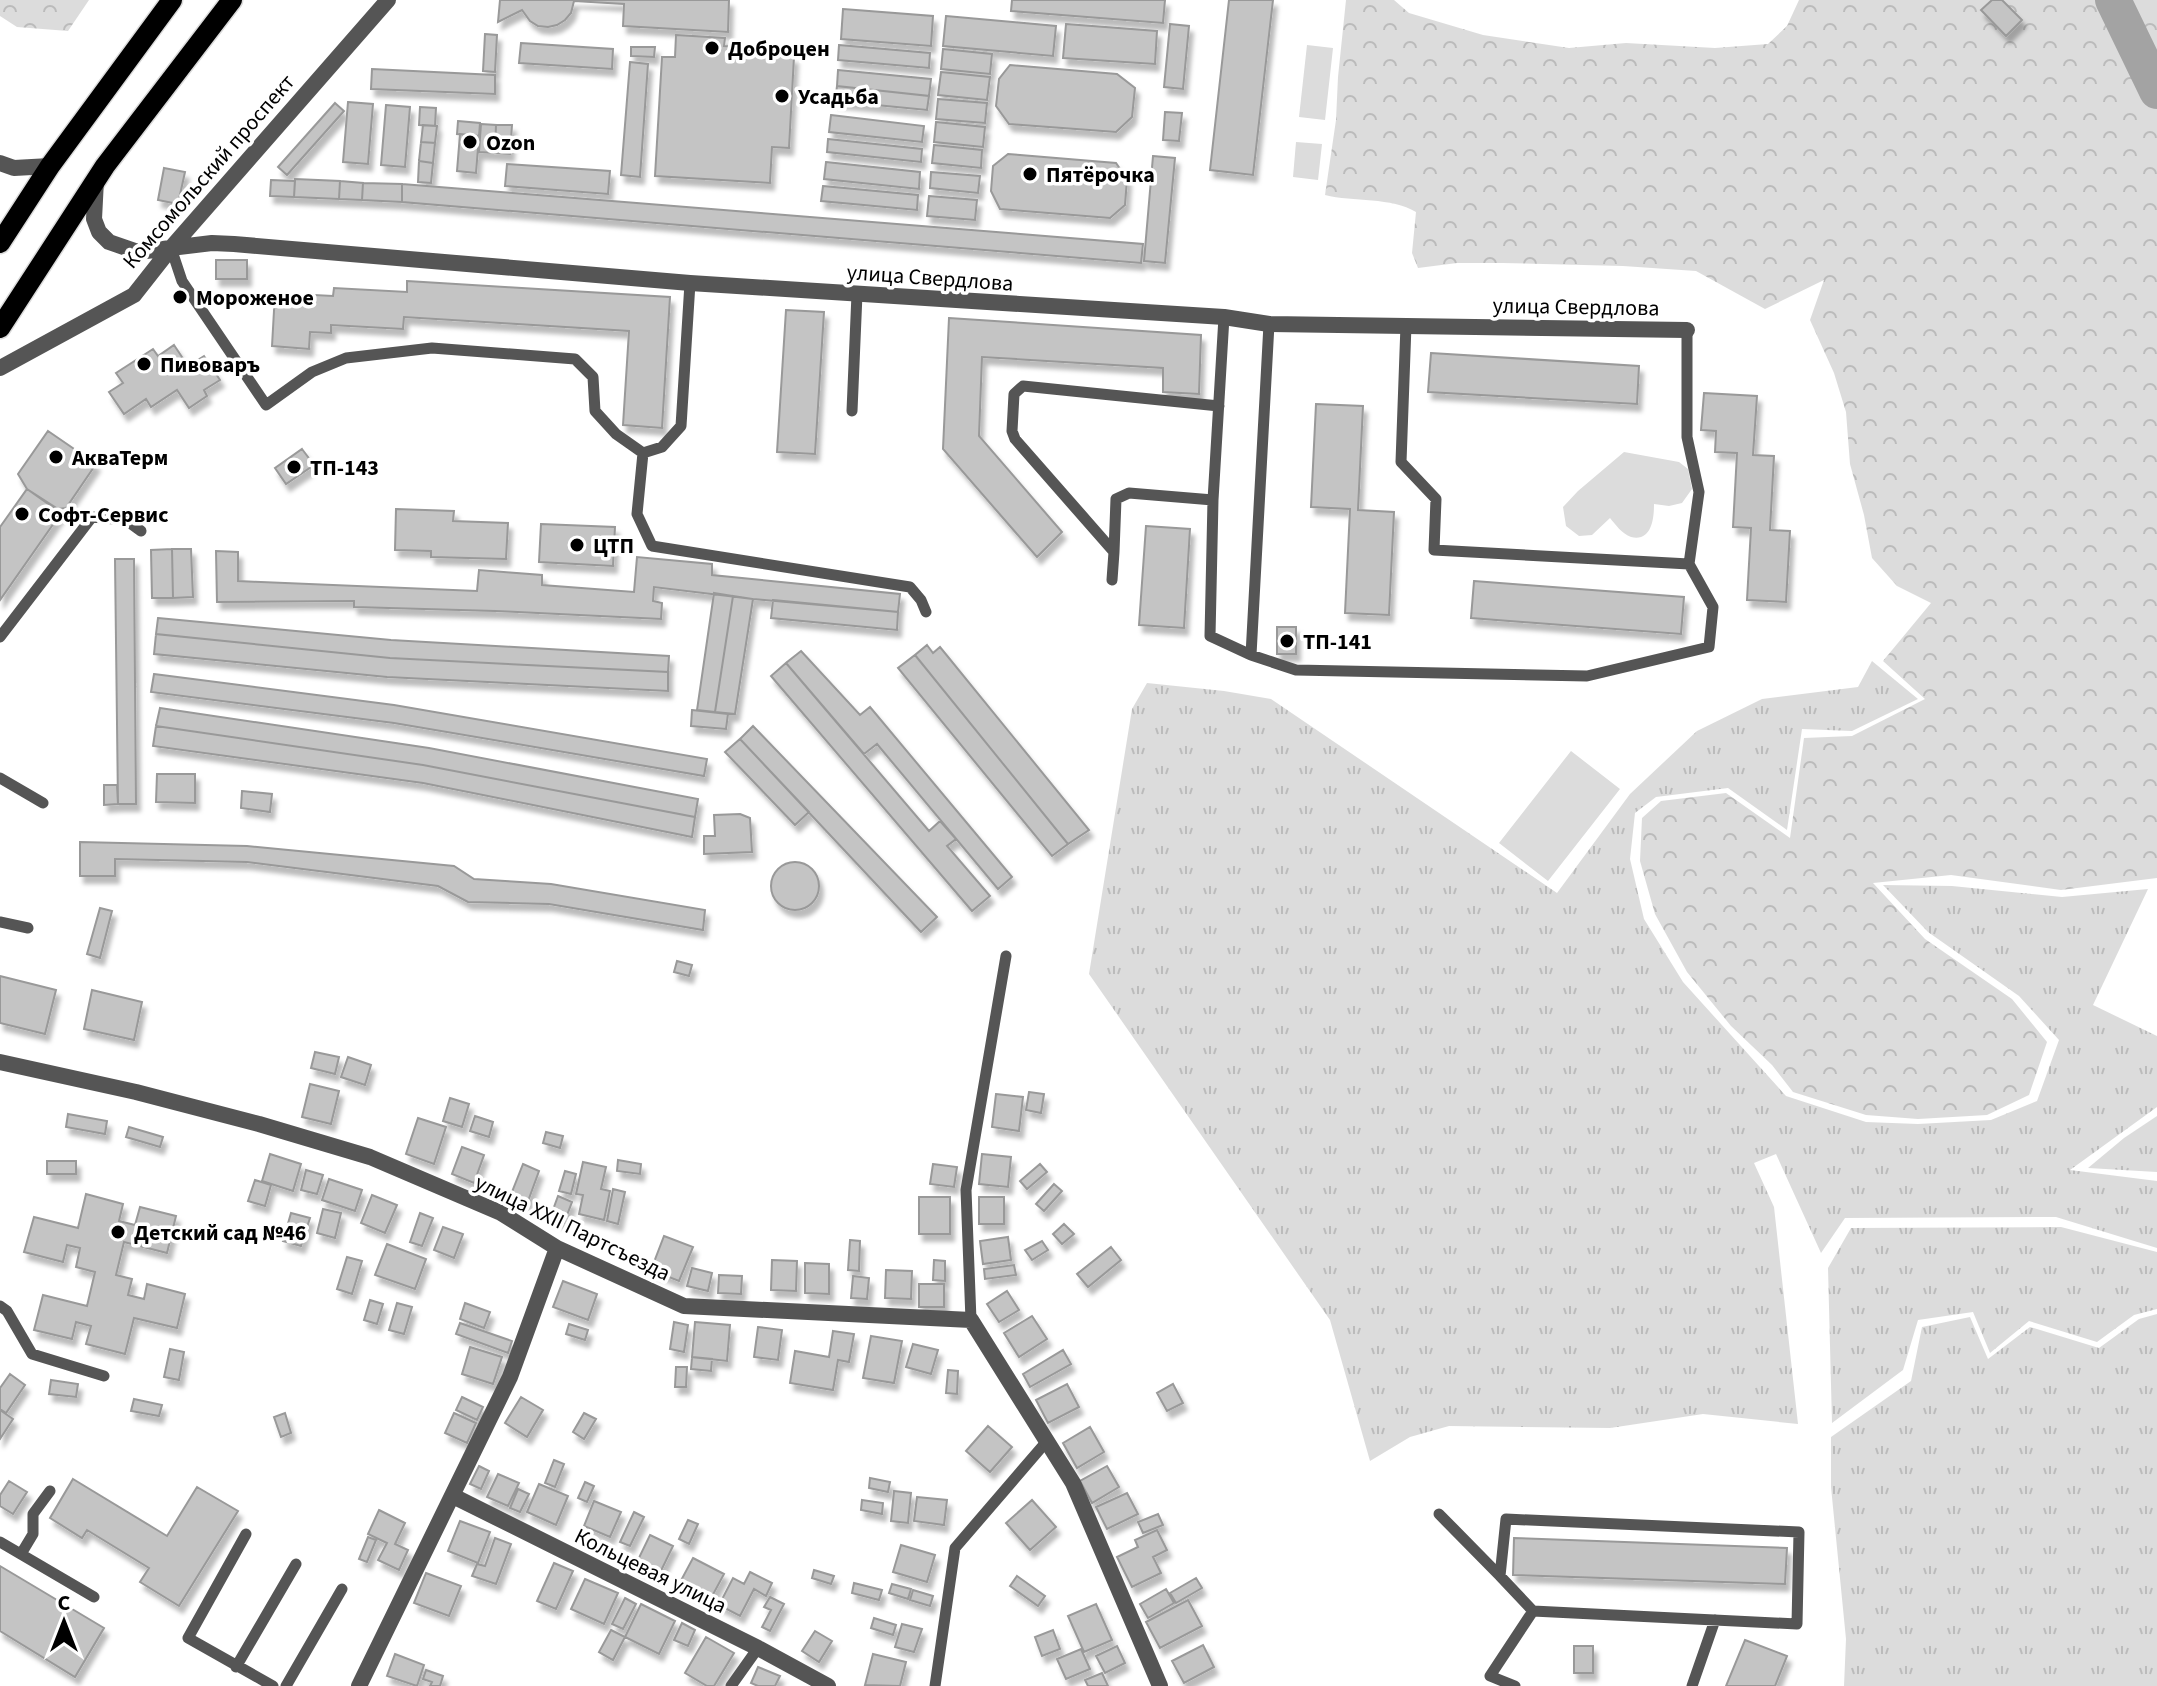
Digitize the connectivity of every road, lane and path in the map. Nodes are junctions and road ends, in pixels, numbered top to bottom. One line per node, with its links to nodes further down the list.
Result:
1 (172, 0): 5 (main road)
2 (232, 0): 6 (main road)
3 (388, 0): 8 (street, Комсомольский проспект)
4 (0, 163): 5 (street)
5 (50, 166): 7 (main road)
6 (97, 178): 8 (street, улица Свердлова); 14 (main road)
7 (0, 243)
8 (171, 248): 9 (street, улица Свердлова); 16 (street, Комсомольский проспект); 19 (lane)
9 (690, 283): 10 (street, улица Свердлова); 19 (lane)
10 (857, 294): 11 (street, улица Свердлова); 18 (lane)
11 (1224, 317): 12 (street, улица Свердлова); 17 (lane)
12 (1269, 324): 13 (street, улица Свердлова); 27 (lane)
13 (1406, 325): 15 (street, улица Свердлова); 23 (lane)
14 (0, 328)
15 (1687, 330): 23 (lane)
16 (0, 368)
17 (1219, 406): 20 (lane); 22 (lane)
18 (852, 411)
19 (643, 453): 25 (lane)
20 (1213, 500): 22 (lane); 27 (lane)
21 (141, 531): 26 (lane)
22 (1114, 552): 24 (lane)
23 (1689, 564): 27 (lane)
24 (1112, 580)
25 (926, 612)
26 (0, 637)
27 (1251, 655)
28 (0, 778): 29 (lane)
29 (43, 803)
30 (0, 922): 31 (lane)
31 (28, 928)
32 (1006, 956): 36 (lane)
33 (0, 1062): 34 (street, улица XXII Партсъезда)
34 (557, 1248): 36 (street, улица XXII Партсъезда); 40 (street)
35 (0, 1306): 37 (lane)
36 (971, 1320): 38 (street)
37 (104, 1376)
38 (1047, 1441): 59 (lane); 60 (street)
39 (50, 1491): 44 (lane)
40 (453, 1496): 51 (street, Кольцевая улица); 56 (street)
41 (1439, 1514): 46 (lane)
42 (246, 1534): 52 (lane)
43 (0, 1542): 44 (lane)
44 (21, 1554): 48 (lane)
45 (296, 1564): 52 (lane)
46 (1500, 1576): 49 (lane); 50 (lane)
47 (342, 1589): 55 (lane)
48 (94, 1597)
49 (1533, 1611): 50 (lane); 53 (lane)
50 (1715, 1620): 62 (lane)
51 (758, 1648): 57 (lane); 58 (street, Кольцевая улица)
52 (236, 1667): 54 (lane)
53 (1488, 1681): 61 (lane)
54 (273, 1686)
55 (286, 1686)
56 (359, 1686)
57 (731, 1686)
58 (828, 1686)
59 (935, 1686)
60 (1160, 1686)
61 (1515, 1686)
62 (1692, 1686)

